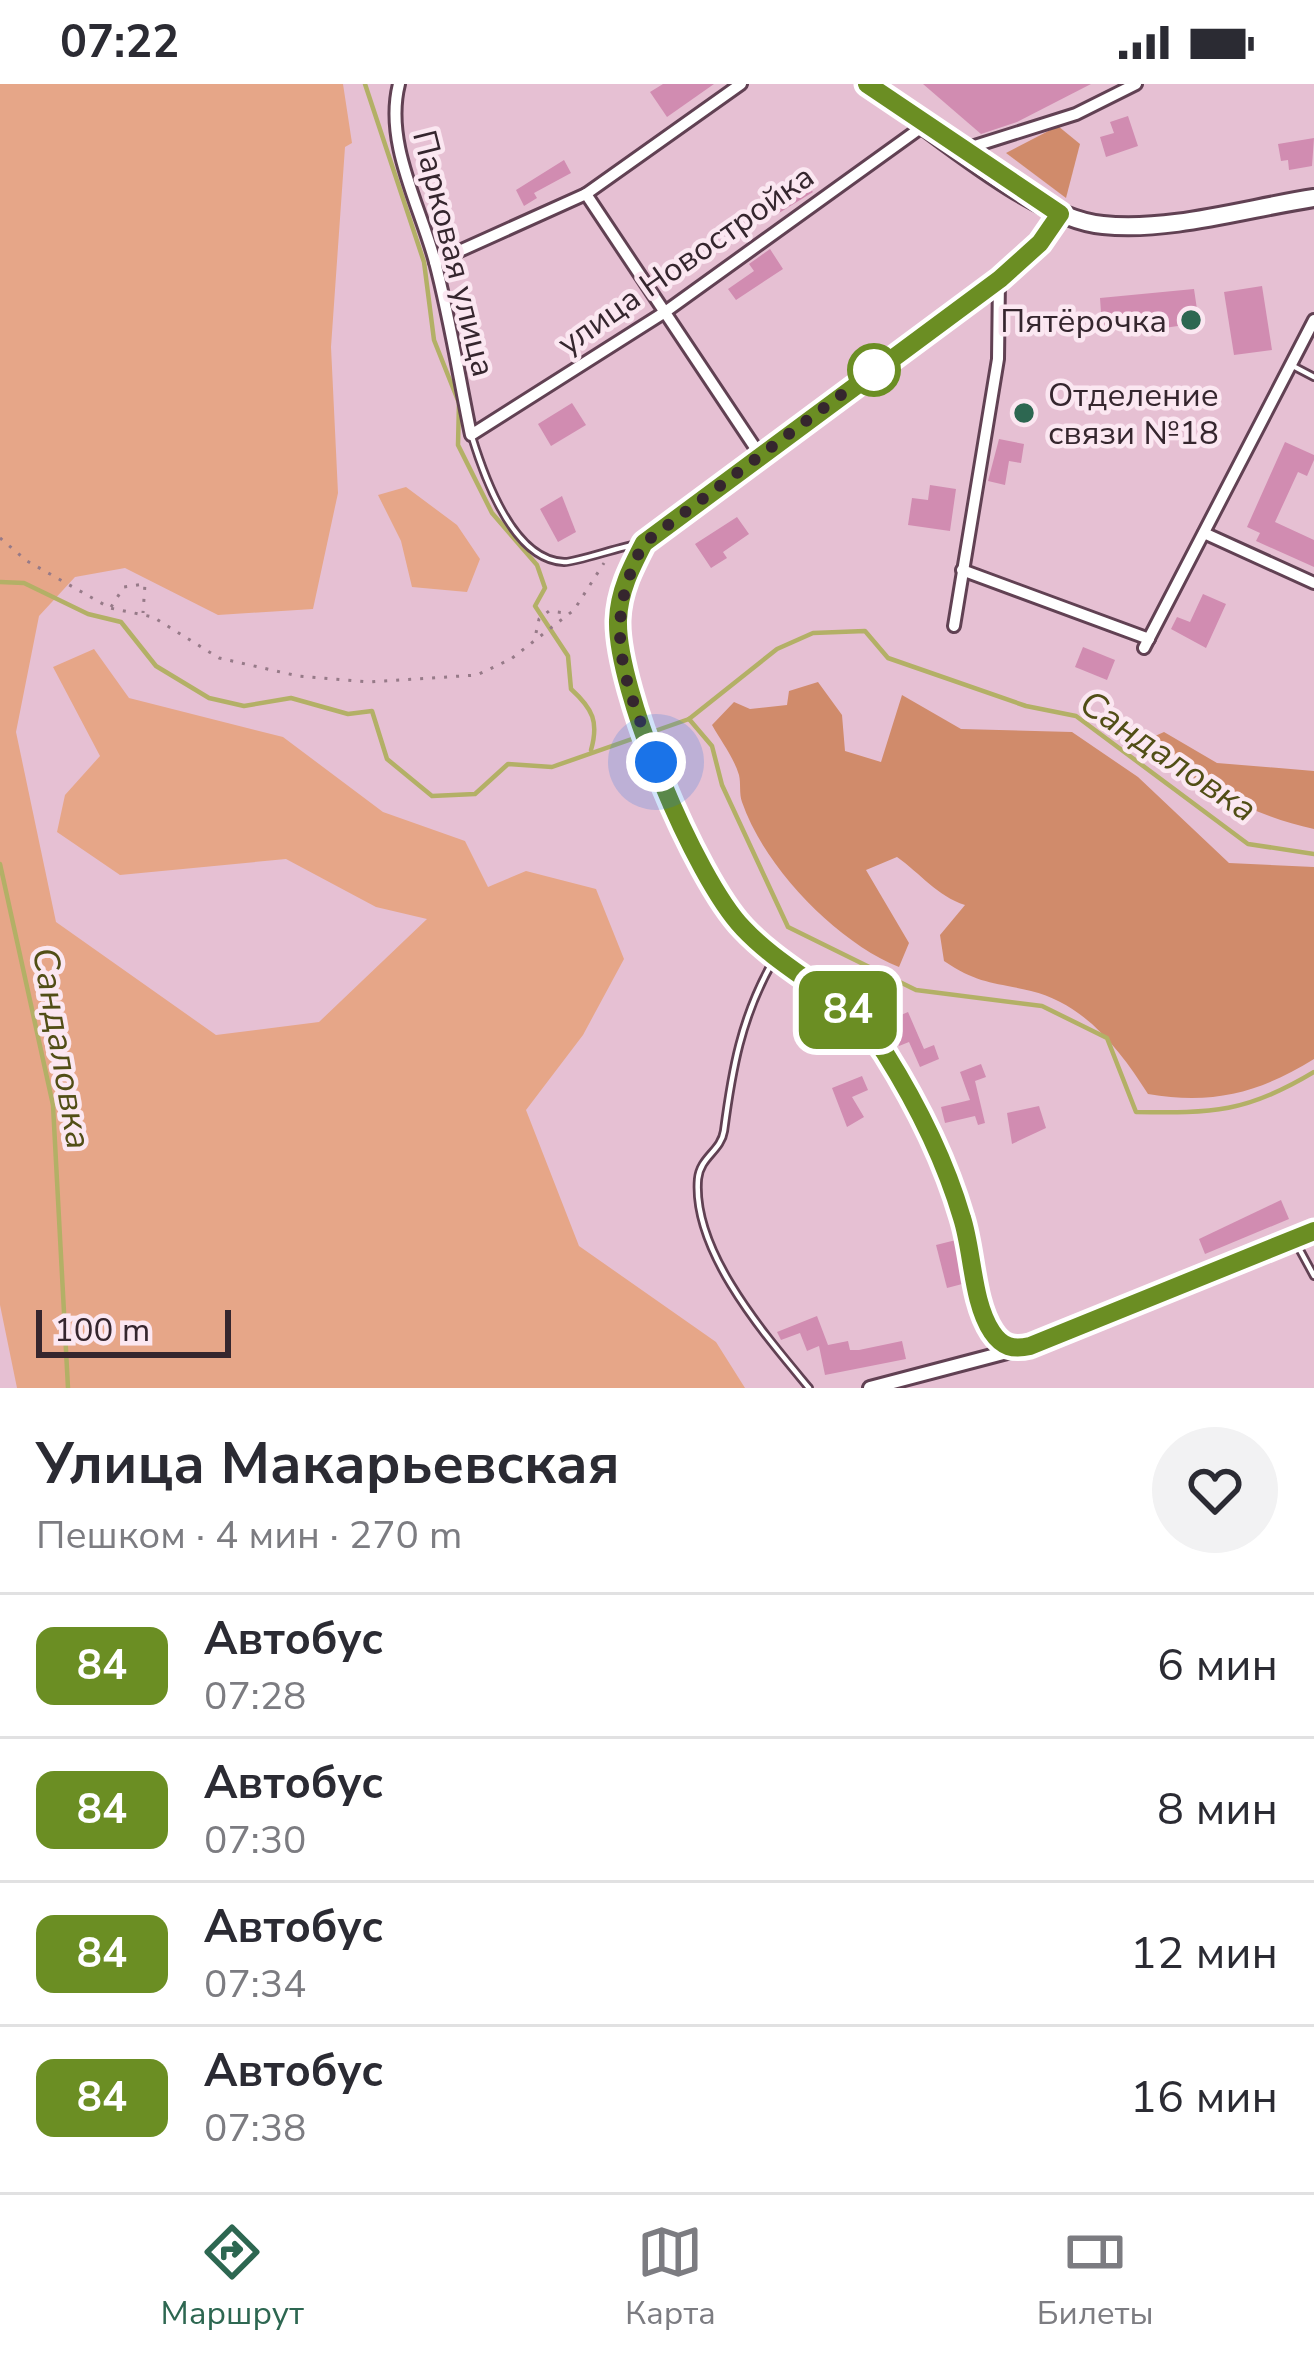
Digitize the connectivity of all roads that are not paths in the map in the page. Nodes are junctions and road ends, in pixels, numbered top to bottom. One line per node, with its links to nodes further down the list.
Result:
1 (399, 84): 10 (street, Парковая улица)
2 (741, 84): 7 (street)
3 (868, 84): 5 (main road)
4 (1136, 84): 6 (street)
5 (926, 124): 6 (main road); 12 (street, улица Новостройка)
6 (962, 150): 9 (main road)
7 (586, 194): 10 (street); 12 (street)
8 (1314, 198): 9 (main road)
9 (1060, 214): 11 (street)
10 (435, 262): 16 (street, Парковая улица)
11 (1000, 279): 17 (street); 20 (street)
12 (664, 312): 16 (street, улица Новостройка); 17 (street)
13 (1314, 320): 14 (street)
14 (1291, 364): 15 (lane); 18 (street)
15 (1314, 377)
16 (471, 435): 19 (lane)
17 (760, 454): 19 (street)
18 (1204, 533): 20 (street); 21 (street)
19 (644, 543): 23 (street)
20 (962, 570): 22 (street)
21 (1314, 583)
22 (954, 626)
23 (774, 960): 27 (street); 28 (lane)
24 (1314, 1231): 25 (street)
25 (1292, 1236): 26 (lane); 27 (street)
26 (1314, 1276)
27 (1016, 1349): 29 (street)
28 (809, 1388)
29 (870, 1388)

